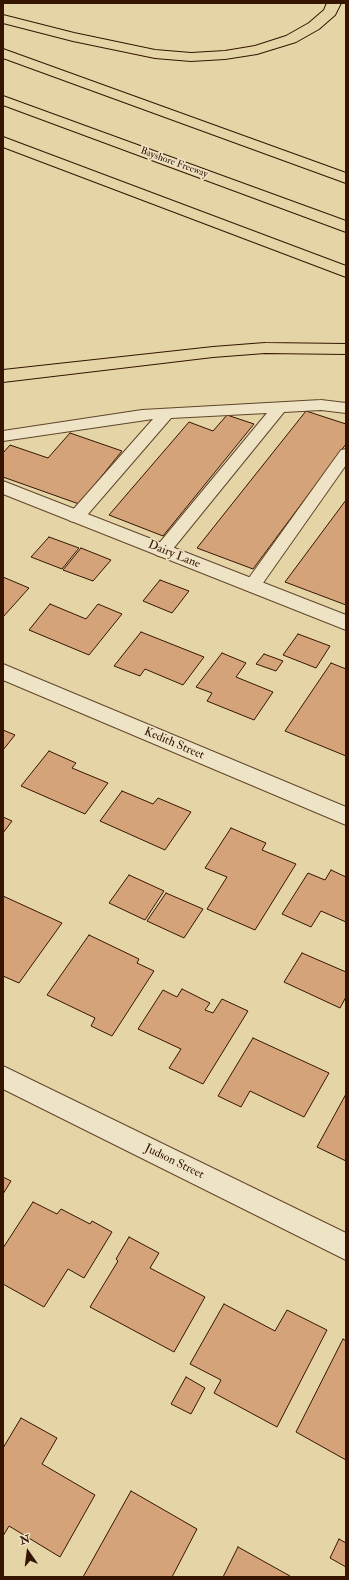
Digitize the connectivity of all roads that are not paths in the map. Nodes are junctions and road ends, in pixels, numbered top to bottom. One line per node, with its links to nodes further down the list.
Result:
1 (334, 3): 2 (highway)
2 (3, 19)
3 (3, 53): 6 (highway)
4 (3, 100): 7 (highway, Bayshore Freeway)
5 (3, 142): 8 (highway)
6 (346, 178)
7 (346, 226)
8 (346, 272)
9 (346, 349): 10 (highway)
10 (3, 376)
11 (280, 407): 12 (lane); 13 (lane); 18 (lane)
12 (346, 408)
13 (166, 414): 14 (lane); 17 (lane)
14 (3, 436)
15 (346, 454): 19 (lane)
16 (3, 487): 17 (street, Dairy Lane)
17 (76, 517): 18 (street, Dairy Lane)
18 (162, 550): 19 (street, Dairy Lane)
19 (252, 586): 20 (street, Dairy Lane)
20 (346, 623)
21 (3, 672): 22 (street, Kedith Street)
22 (346, 816)
23 (3, 1077): 24 (street, Judson Street)
24 (346, 1247)

